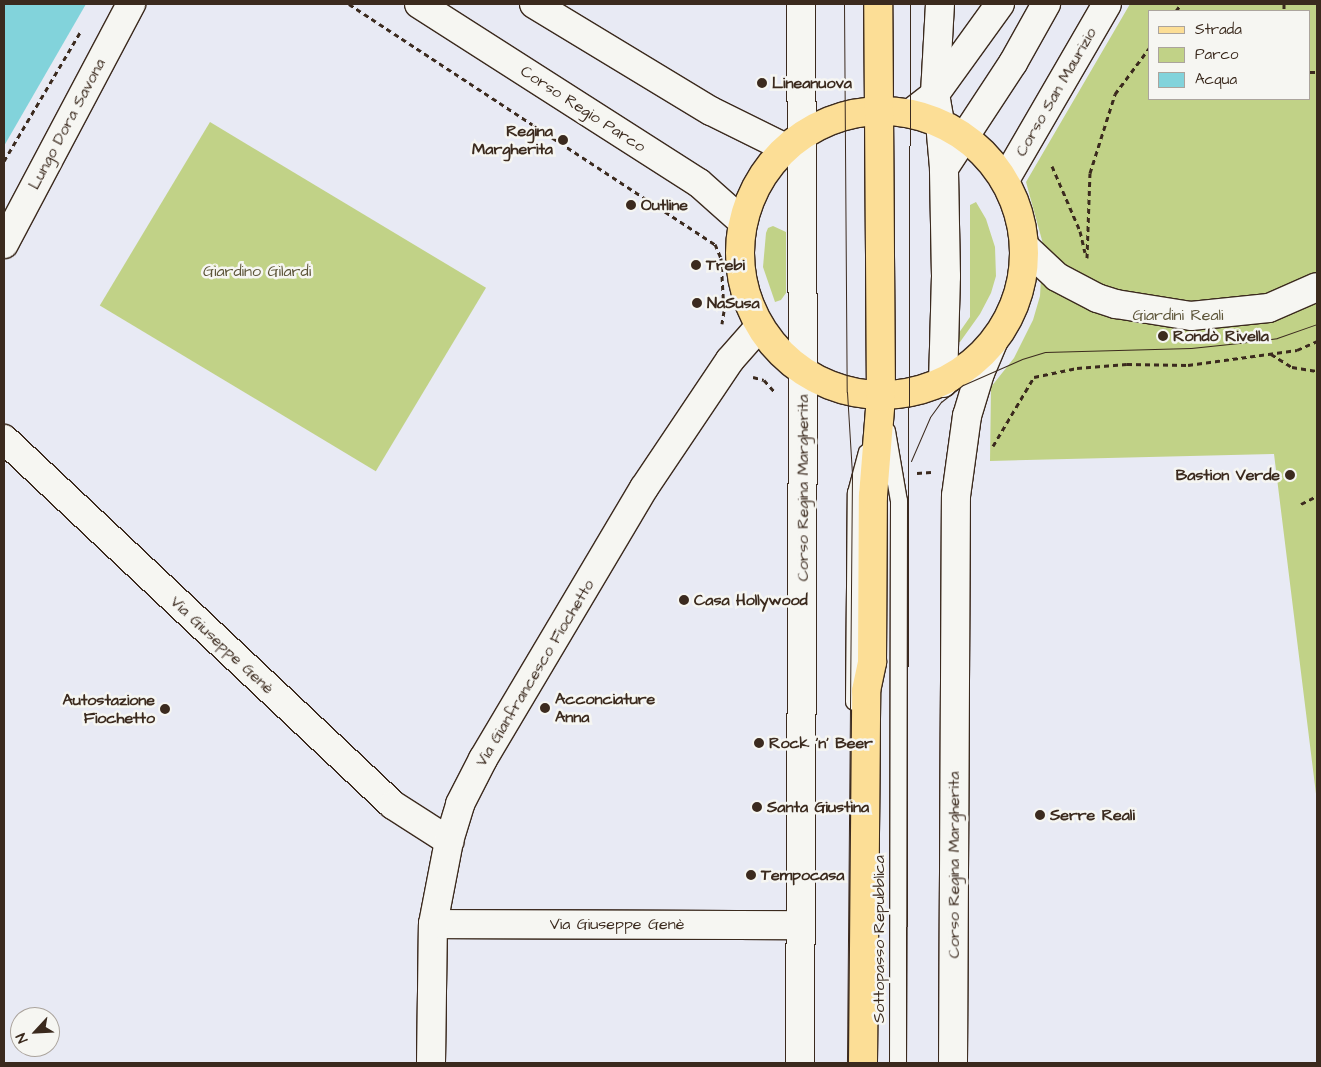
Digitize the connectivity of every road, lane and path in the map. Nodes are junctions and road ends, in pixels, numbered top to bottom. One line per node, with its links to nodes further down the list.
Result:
1 (131, 4): 24 (street, Lungo Dora Savona)
2 (348, 4): 28 (path)
3 (419, 4): 23 (street, Corso Regio Parco)
4 (534, 4): 18 (street)
5 (801, 4): 18 (street, Corso Regina Margherita)
6 (878, 4): 14 (main road)
7 (940, 4): 13 (street)
8 (1000, 4): 13 (street)
9 (1046, 4): 17 (street)
10 (1107, 4): 22 (street, Corso San Maurizio)
11 (83, 28): 19 (path)
12 (1148, 50): 20 (path)
13 (935, 94): 15 (street); 16 (street)
14 (878, 110): 15 (main road); 18 (main road); 35 (main road)
15 (911, 113): 16 (main road)
16 (940, 123): 17 (main road); 21 (street)
17 (964, 136): 21 (street); 22 (main road)
18 (794, 141): 23 (main road); 32 (street, Corso Regina Margherita)
19 (4, 161)
20 (1052, 166)
21 (944, 168): 34 (street)
22 (1005, 180): 25 (main road)
23 (743, 222): 27 (main road)
24 (4, 244)
25 (1024, 246): 26 (street); 30 (main road)
26 (1317, 286)
27 (760, 326): 32 (main road); 41 (street, Via Gianfrancesco Fiochetto)
28 (719, 332)
29 (1317, 341): 31 (path)
30 (993, 343): 34 (main road); 50 (street, Corso Regina Margherita)
31 (1271, 354): 33 (path); 37 (path)
32 (803, 372): 35 (main road); 43 (street, Corso Regina Margherita)
33 (1317, 372)
34 (943, 382): 35 (main road)
35 (881, 397): 40 (main road); 46 (lane); 49 (lane)
36 (4, 439): 41 (street, Via Giuseppe Genè)
37 (989, 454)
38 (1317, 496): 39 (path)
39 (1301, 504)
40 (872, 816): 47 (main road, Sottopasso Repubblica); 48 (main road, Sottopasso Repubblica)
41 (449, 841): 42 (street, Via Gianfrancesco Fiochetto)
42 (433, 924): 43 (street, Via Giuseppe Genè); 44 (street, Via Gianfrancesco Fiochetto)
43 (800, 925): 45 (street, Corso Regina Margherita)
44 (431, 1063)
45 (800, 1063)
46 (850, 1063)
47 (863, 1063)
48 (878, 1063)
49 (898, 1063)
50 (953, 1063)

